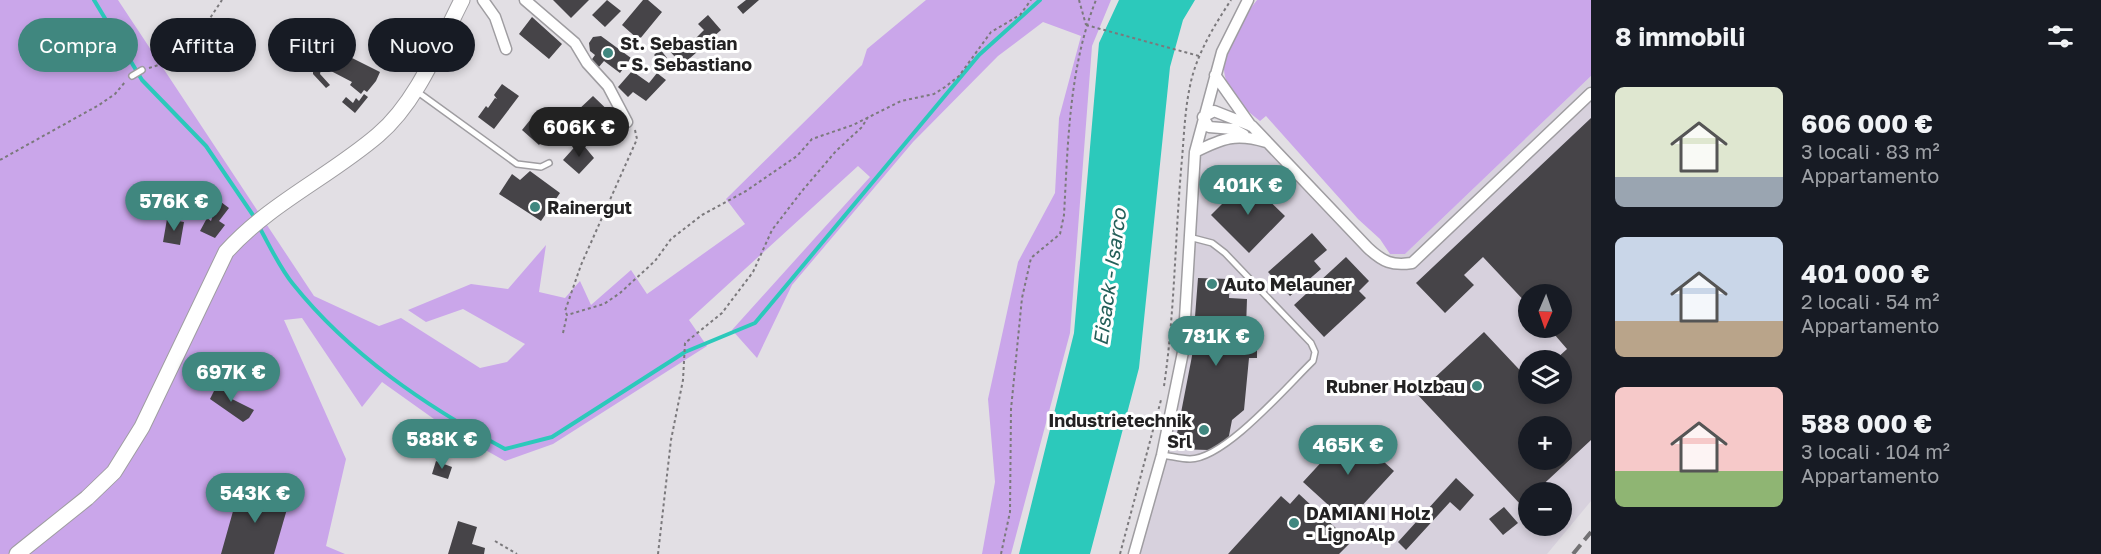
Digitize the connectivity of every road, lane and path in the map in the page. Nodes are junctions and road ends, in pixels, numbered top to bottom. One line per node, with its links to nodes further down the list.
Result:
1 (222, 0): 13 (path)
2 (462, 0): 16 (street)
3 (483, 0): 11 (street)
4 (1031, 0): 18 (path)
5 (1079, 0): 10 (path)
6 (1096, 0): 10 (path)
7 (1231, 0): 12 (path)
8 (1248, 0): 14 (street)
9 (527, 1): 20 (street)
10 (1086, 25): 12 (path); 33 (path)
11 (506, 49)
12 (1200, 56): 34 (path)
13 (142, 70): 15 (lane)
14 (1215, 75): 19 (street); 21 (street)
15 (132, 76): 23 (path)
16 (414, 89): 24 (lane); 30 (street)
17 (1591, 93): 21 (street)
18 (868, 117): 26 (path); 32 (path)
19 (1203, 117): 21 (street); 22 (street)
20 (627, 122): 26 (path)
21 (1249, 131): 22 (street)
22 (1195, 152): 25 (street)
23 (0, 160)
24 (549, 163)
25 (1189, 237): 28 (street); 28 (lane)
26 (567, 315): 27 (path)
27 (563, 333)
28 (1162, 455): 35 (street)
29 (495, 541): 31 (path)
30 (17, 554)
31 (517, 554)
32 (658, 554)
33 (1001, 554)
34 (1120, 554)
35 (1134, 554)

